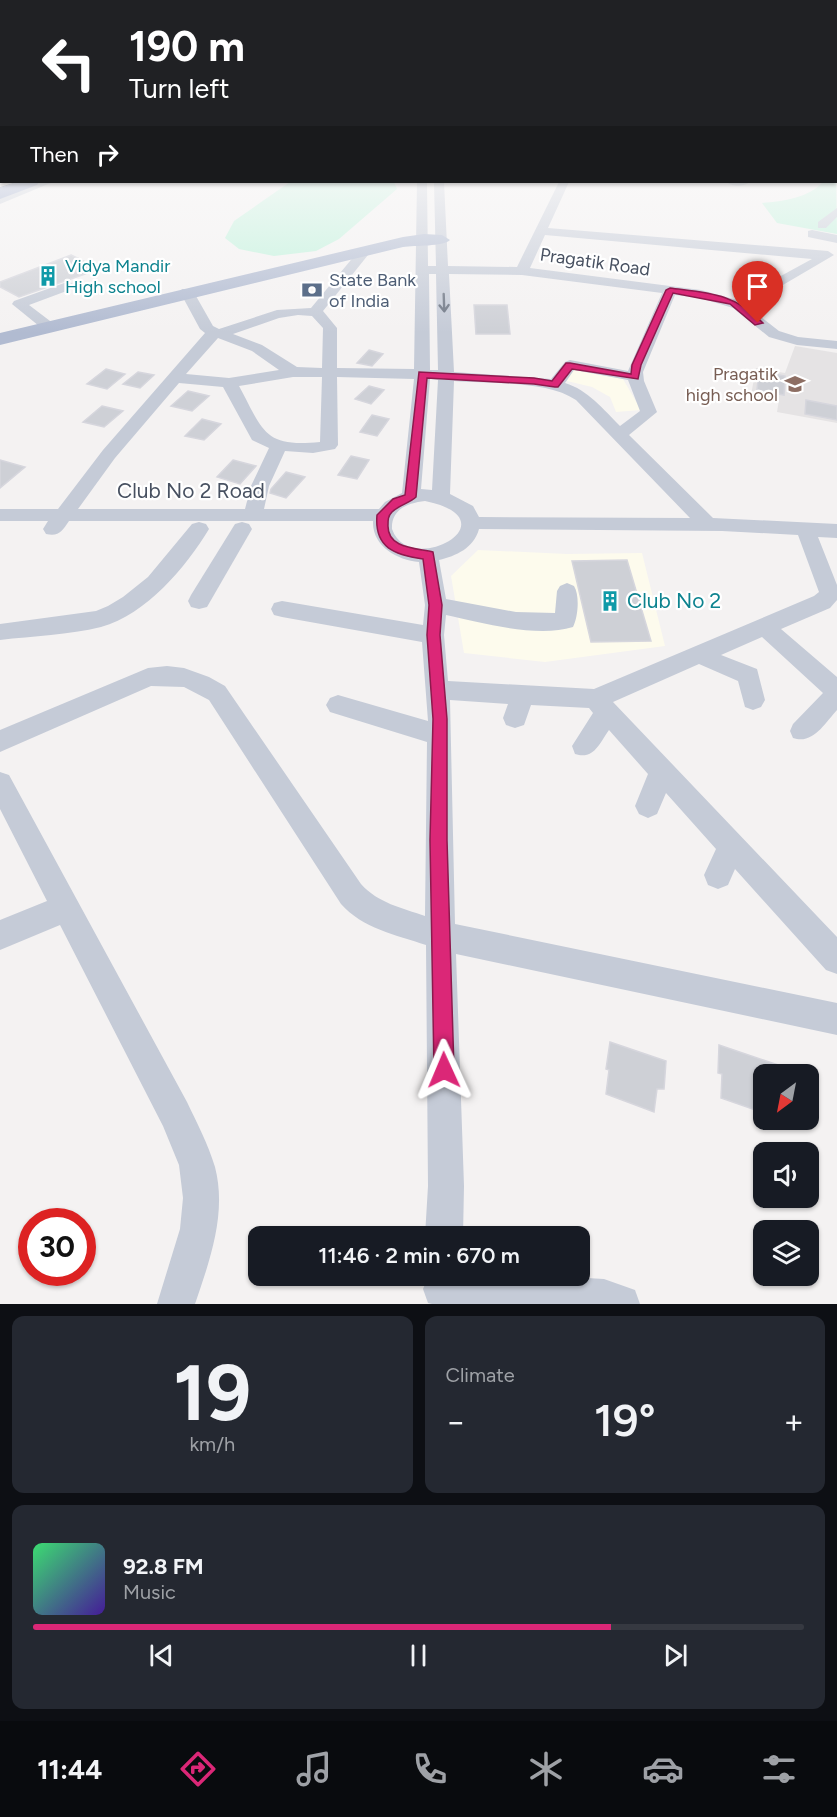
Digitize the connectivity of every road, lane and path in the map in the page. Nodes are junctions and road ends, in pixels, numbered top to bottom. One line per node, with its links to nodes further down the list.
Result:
1 (423, 211): 8 (street)
2 (440, 211): 10 (street)
3 (550, 211): 6 (street)
4 (837, 211): 5 (street)
5 (822, 225)
6 (541, 231): 12 (street); 15 (street)
7 (812, 234): 9 (street)
8 (424, 238): 10 (main road); 11 (main road); 13 (street)
9 (837, 239)
10 (442, 240): 14 (street)
11 (364, 252): 18 (main road); 20 (street)
12 (831, 254): 19 (street)
13 (424, 270): 14 (street, Pragatik Road); 27 (street)
14 (442, 270): 15 (street, Pragatik Road); 28 (street, one-way to 28)
15 (522, 271): 17 (street, Pragatik Road)
16 (67, 286): 21 (street)
17 (670, 290): 19 (street, Pragatik Road); 29 (street)
18 (187, 292): 21 (main road); 22 (street)
19 (738, 305): 24 (street, Pragatik Road)
20 (315, 312): 22 (street); 26 (street)
21 (49, 327): 23 (main road)
22 (217, 333): 25 (street); 30 (street)
23 (0, 339)
24 (837, 345)
25 (292, 372): 26 (street); 31 (street)
26 (329, 374): 27 (street); 34 (street)
27 (423, 374): 28 (street); 35 (street)
28 (446, 376): 32 (street); 36 (street)
29 (635, 377): 32 (street); 33 (street)
30 (176, 378): 31 (street); 38 (street)
31 (229, 383): 34 (street)
32 (555, 385): 33 (street)
33 (619, 435): 42 (street)
34 (279, 446): 39 (street)
35 (411, 497): 36 (street); 40 (street)
36 (441, 498): 41 (street)
37 (0, 515): 38 (street, Club No 2 Road)
38 (58, 522): 39 (street, Club No 2 Road); 43 (street, Club No 2 Road); 44 (street, Club No 2 Road)
39 (247, 522): 40 (street, Club No 2 Road); 44 (street, Club No 2 Road); 50 (street)
40 (382, 522): 47 (street)
41 (471, 523): 42 (street); 47 (street)
42 (706, 524): 45 (street)
43 (0, 529)
44 (199, 529): 54 (street)
45 (805, 529): 46 (street); 49 (street)
46 (837, 531)
47 (428, 555): 51 (street)
48 (567, 591): 51 (street)
49 (833, 595): 53 (street)
50 (199, 601)
51 (436, 605): 55 (street)
52 (282, 609): 55 (street)
53 (765, 627): 56 (street); 58 (street)
54 (0, 632)
55 (434, 635): 57 (street)
56 (699, 655): 60 (street); 62 (street)
57 (438, 690): 59 (street); 65 (street)
58 (837, 692): 64 (street)
59 (522, 695): 62 (street); 63 (street)
60 (753, 700)
61 (338, 705): 65 (street)
62 (601, 706): 67 (street); 68 (street)
63 (515, 718)
64 (802, 731)
65 (439, 735): 75 (street)
66 (0, 741): 75 (street)
67 (584, 746)
68 (662, 771): 70 (street); 71 (street)
69 (0, 783): 73 (street)
70 (648, 806)
71 (732, 846): 72 (street); 76 (street)
72 (718, 875)
73 (66, 908): 74 (street); 80 (street)
74 (0, 935)
75 (442, 936): 77 (street); 78 (street)
76 (837, 959)
77 (837, 1019)
78 (444, 1226)
79 (443, 1289): 81 (street)
80 (176, 1304)
81 (621, 1304)

